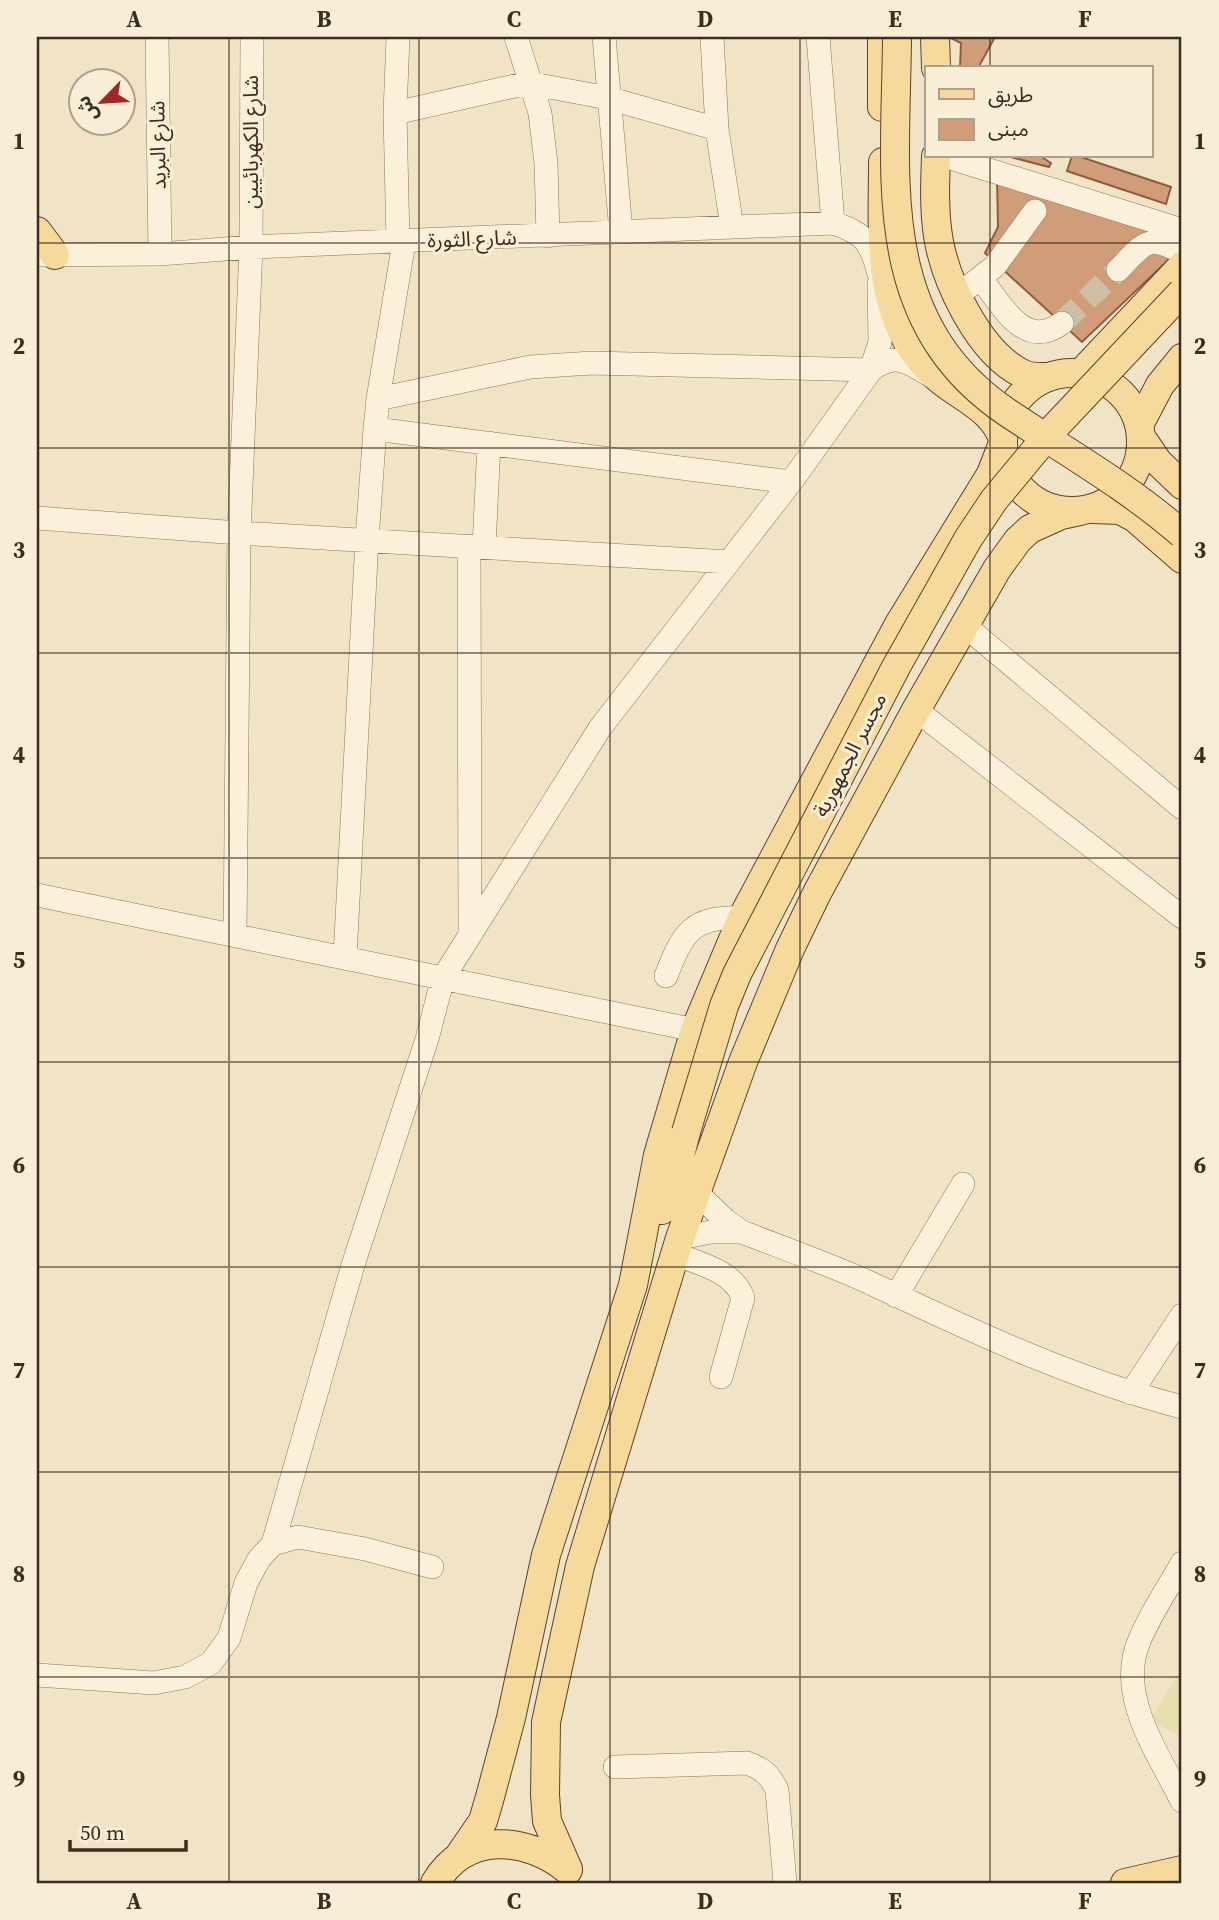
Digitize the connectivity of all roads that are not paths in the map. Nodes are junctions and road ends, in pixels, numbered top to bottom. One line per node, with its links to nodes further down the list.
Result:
1 (157, 37): 29 (street, شارع البريد)
2 (252, 37): 27 (street, شارع الكهربائيين)
3 (398, 37): 15 (street)
4 (516, 37): 13 (street)
5 (604, 37): 14 (street)
6 (712, 37): 16 (street)
7 (818, 37): 20 (street)
8 (882, 37): 34 (main road)
9 (897, 37): 55 (main road, bridge)
10 (911, 37): 53 (main road)
11 (936, 37): 12 (main road)
12 (936, 66)
13 (528, 83): 14 (street); 15 (street); 25 (street)
14 (608, 99): 16 (street); 24 (street)
15 (396, 113): 26 (street)
16 (718, 129): 21 (street)
17 (936, 158): 36 (main road)
18 (950, 158): 22 (street)
19 (1035, 211): 33 (street)
20 (833, 223): 21 (street, شارع الثورة); 34 (street, شارع الثورة)
21 (732, 227): 24 (street, شارع الثورة)
22 (1182, 230)
23 (37, 231): 30 (main road)
24 (621, 232): 25 (street, شارع الثورة)
25 (548, 236): 26 (street, شارع الثورة)
26 (401, 242): 27 (street, شارع الثورة); 44 (street)
27 (251, 247): 29 (street, شارع الثورة); 54 (street, شارع الكهربائيين)
28 (1182, 253): 32 (street)
29 (160, 254): 30 (street, شارع الثورة)
30 (41, 255)
31 (1182, 266): 41 (main road)
32 (1118, 270)
33 (981, 279): 36 (street); 38 (street)
34 (884, 285): 40 (street, شارع الثورة); 43 (main road)
35 (1182, 292): 72 (main road, مجسر الجمهورية, bridge)
36 (957, 296): 42 (main road)
37 (1182, 311): 72 (main road, مجسر الجمهورية)
38 (1062, 323)
39 (1182, 358): 46 (main road)
40 (871, 370): 43 (street); 44 (street); 49 (street)
41 (1080, 373): 42 (main road); 46 (main road)
42 (1049, 377): 47 (main road)
43 (947, 386): 47 (main road)
44 (378, 399): 45 (street)
45 (376, 429): 48 (street); 56 (street)
46 (1140, 431): 50 (main road); 51 (main road)
47 (1003, 441): 51 (main road); 65 (main road)
48 (489, 443): 49 (street); 57 (street)
49 (791, 482): 59 (street)
50 (1182, 485)
51 (1086, 510): 58 (main road); 60 (main road)
52 (37, 517): 54 (street)
53 (1182, 517)
54 (239, 533): 56 (street); 66 (street, شارع الكهربائيين)
55 (1182, 534)
56 (367, 540): 57 (street); 68 (street)
57 (476, 547): 59 (street); 67 (street)
58 (1182, 559)
59 (729, 562): 67 (street)
60 (964, 625): 61 (main road); 62 (street)
61 (916, 710): 64 (street); 74 (main road)
62 (1182, 808)
63 (37, 895): 66 (street)
64 (1182, 917)
65 (742, 918): 69 (street); 71 (main road)
66 (235, 935): 68 (street)
67 (470, 935): 70 (street)
68 (345, 957): 70 (street)
69 (666, 976)
70 (443, 978): 71 (street); 83 (street)
71 (695, 1030): 77 (main road)
72 (693, 1135): 76 (main road, مجسر الجمهورية); 77 (main road, مجسر الجمهورية)
73 (963, 1184): 78 (street)
74 (696, 1192): 75 (street); 76 (main road)
75 (742, 1232): 76 (street); 78 (street)
76 (676, 1252): 80 (street); 92 (main road)
77 (633, 1284): 90 (main road)
78 (896, 1296): 81 (street)
79 (1182, 1315): 81 (street)
80 (721, 1377)
81 (1131, 1393): 82 (street)
82 (1182, 1407)
83 (273, 1544): 85 (street); 87 (street)
84 (1182, 1563): 86 (street)
85 (432, 1567)
86 (1173, 1601): 89 (street)
87 (37, 1675)
88 (615, 1767): 94 (street)
89 (1182, 1801)
90 (459, 1856): 92 (main road); 93 (main road)
91 (1182, 1870): 95 (main road)
92 (573, 1876)
93 (434, 1882)
94 (785, 1883)
95 (1125, 1883)

